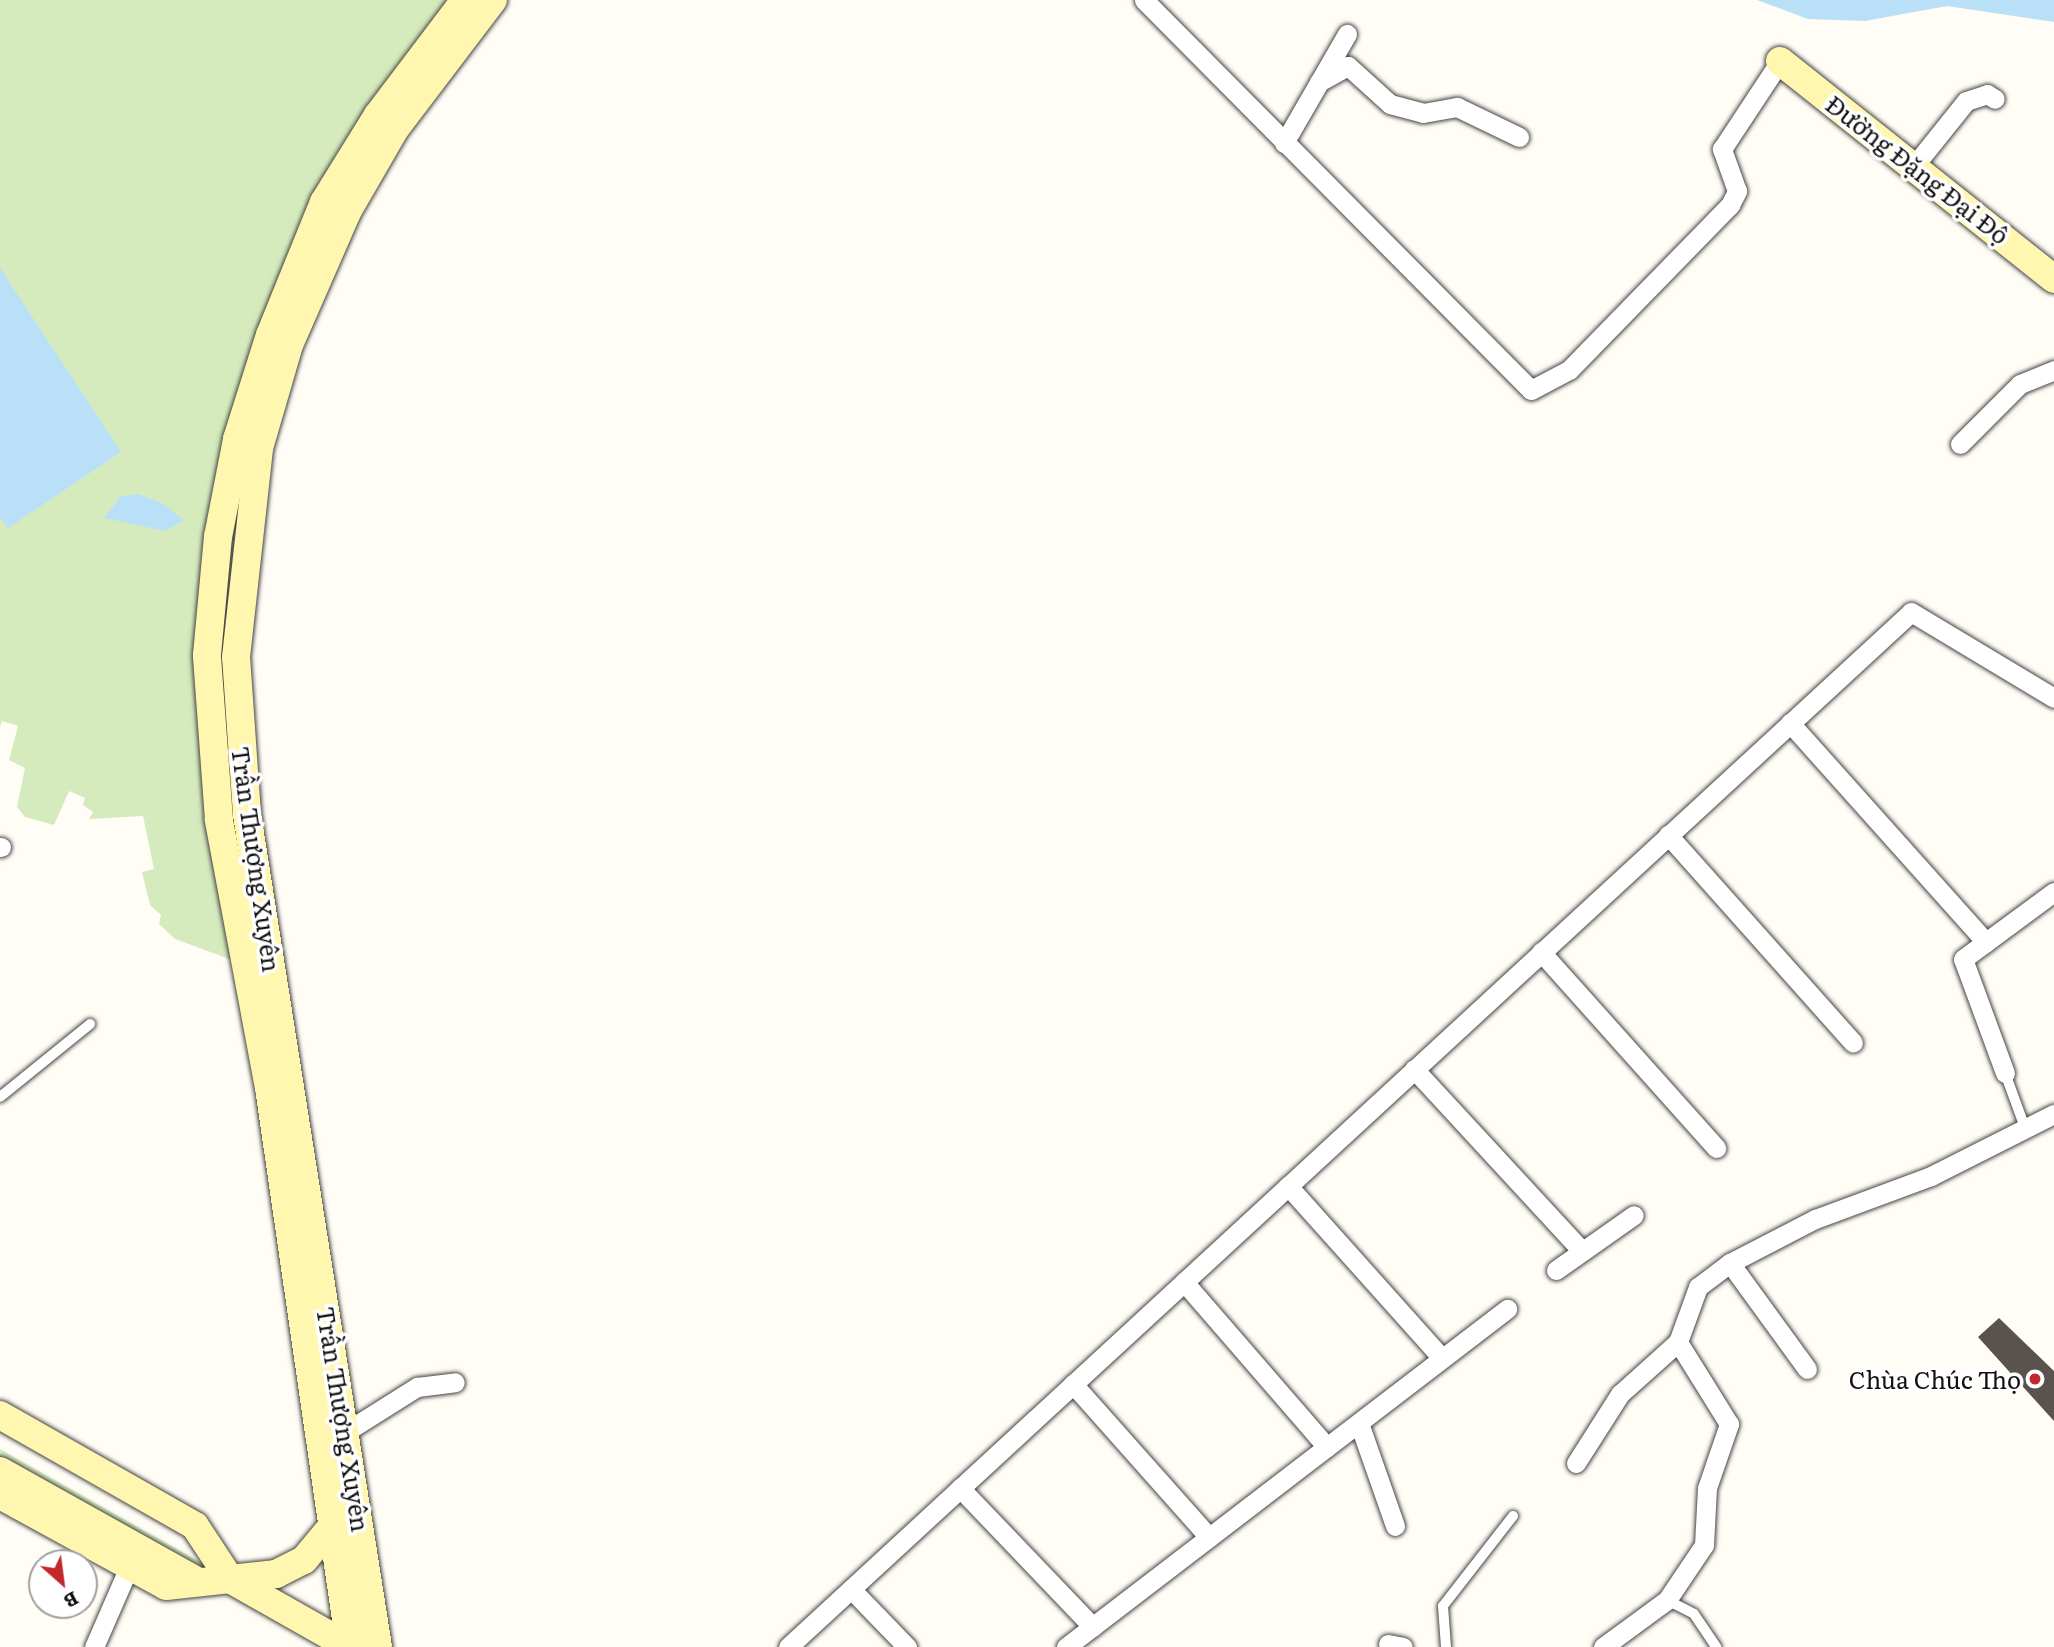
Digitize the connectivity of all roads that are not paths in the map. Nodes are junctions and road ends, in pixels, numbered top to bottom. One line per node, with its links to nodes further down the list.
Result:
1 (465, 0): 50 (main road, Trần Thượng Xuyên)
2 (493, 0): 42 (main road, Trần Thượng Xuyên)
3 (1144, 0): 9 (street)
4 (1347, 34): 6 (street)
5 (1780, 61): 9 (street); 10 (main road, Đường Đặng Đại Độ)
6 (1319, 82): 8 (street); 9 (street)
7 (1995, 99): 10 (street)
8 (1519, 137)
9 (1284, 142)
10 (1914, 166): 11 (main road, Đường Đặng Đại Độ)
11 (2054, 279)
12 (2054, 370): 13 (street)
13 (1960, 444)
14 (2054, 698): 15 (street)
15 (1790, 723): 16 (street); 18 (street)
16 (1668, 835): 19 (street); 21 (street)
17 (2054, 892): 18 (street)
18 (1986, 942): 23 (street)
19 (1541, 952): 22 (street); 27 (street)
20 (90, 1024): 24 (lane)
21 (1853, 1043)
22 (1414, 1069): 28 (street); 30 (street)
23 (2005, 1073): 26 (lane)
24 (0, 1097)
25 (2054, 1114): 26 (street)
26 (2024, 1125): 31 (street)
27 (1716, 1148)
28 (1288, 1186): 33 (street); 36 (street)
29 (1634, 1215): 30 (street)
30 (1582, 1251): 32 (street)
31 (1730, 1263): 35 (street); 37 (street)
32 (1556, 1270)
33 (1184, 1282): 39 (street); 44 (street)
34 (1507, 1308): 36 (street)
35 (1678, 1342): 45 (street); 57 (street)
36 (1443, 1359): 41 (street)
37 (1807, 1369)
38 (455, 1382): 42 (street)
39 (1073, 1384): 47 (street); 52 (street)
40 (0, 1415): 54 (main road)
41 (1359, 1423): 44 (street); 51 (street)
42 (347, 1431): 61 (main road, Trần Thượng Xuyên)
43 (0, 1437): 54 (main road)
44 (1327, 1447): 52 (street)
45 (1576, 1463)
46 (0, 1471): 55 (main road)
47 (960, 1488): 56 (street); 58 (street)
48 (0, 1495): 53 (main road)
49 (1513, 1516): 65 (lane)
50 (334, 1525): 54 (main road); 60 (main road, Trần Thượng Xuyên)
51 (1395, 1527)
52 (1209, 1537): 58 (street)
53 (129, 1567): 55 (main road); 59 (street)
54 (223, 1569): 55 (main road); 60 (main road)
55 (200, 1582)
56 (851, 1589): 62 (street); 63 (street)
57 (1667, 1600): 66 (street); 67 (lane)
58 (1093, 1627): 64 (street)
59 (94, 1647)
60 (350, 1647)
61 (378, 1647)
62 (788, 1647)
63 (907, 1647)
64 (1066, 1647)
65 (1446, 1647)
66 (1603, 1647)
67 (1716, 1647)

